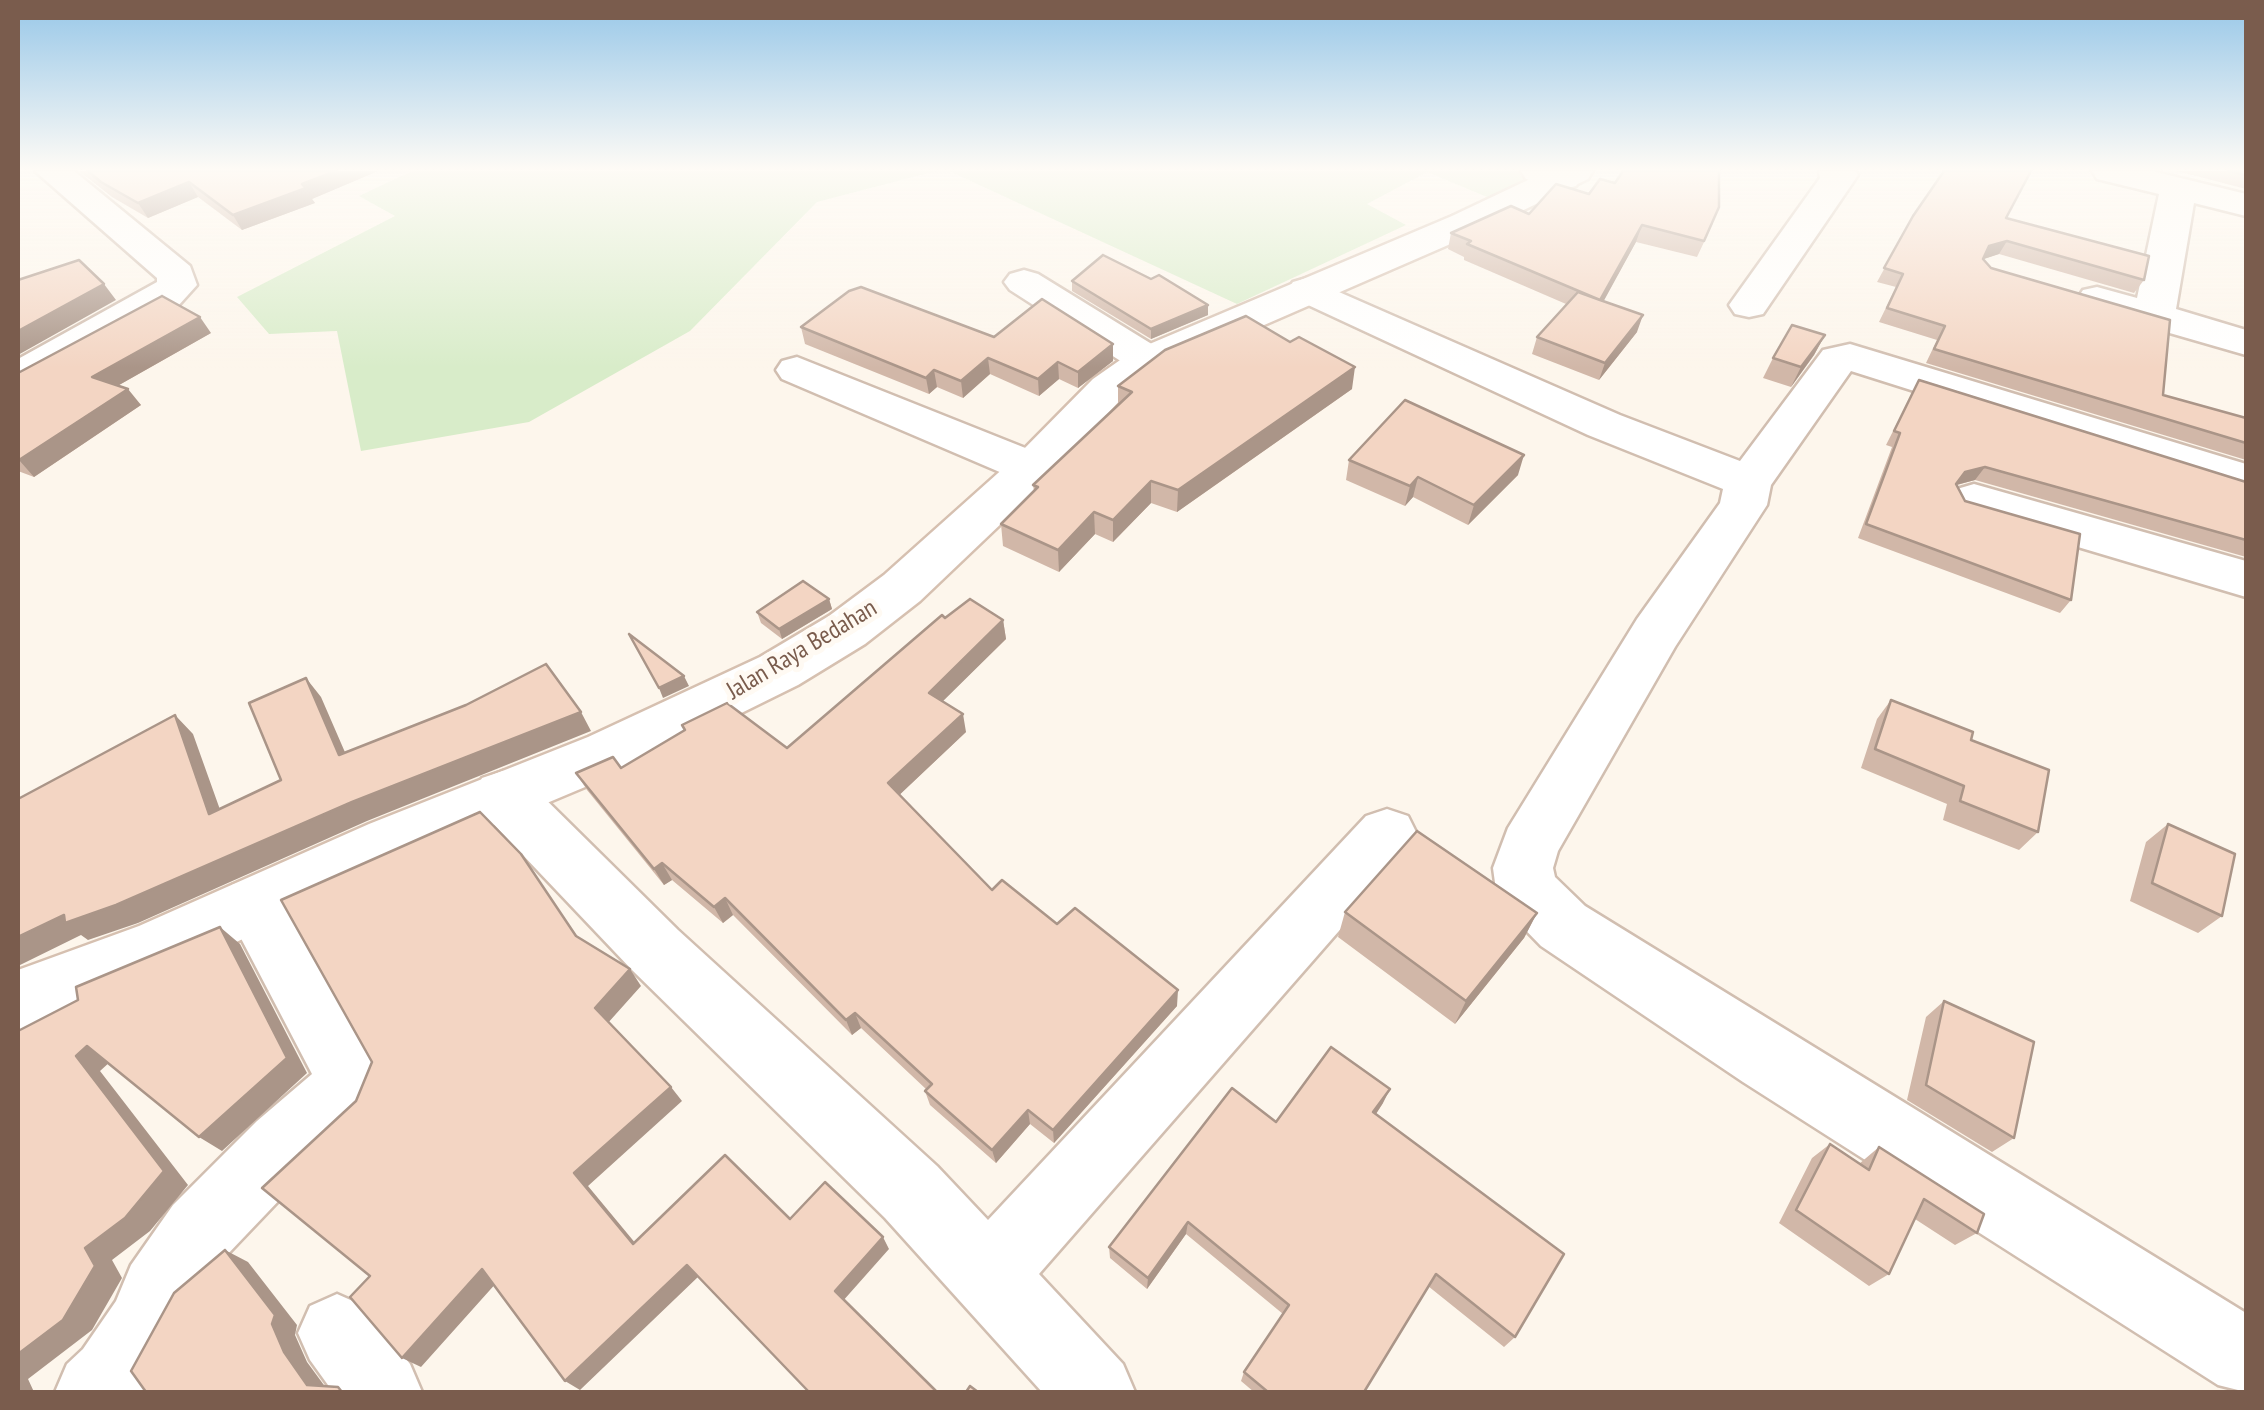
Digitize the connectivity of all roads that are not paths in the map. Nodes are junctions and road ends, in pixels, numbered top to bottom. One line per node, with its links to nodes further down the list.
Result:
1 (132, 237): 13 (street)
2 (1422, 237): 6 (street, Jalan Raya Bedahan)
3 (1797, 237): 8 (street)
4 (2166, 237): 9 (street)
5 (1024, 282): 11 (street)
6 (1307, 290): 11 (street, Jalan Raya Bedahan); 15 (street)
7 (2067, 290): 9 (street)
8 (1749, 306)
9 (2154, 316): 10 (street)
10 (2246, 343)
11 (1148, 360): 14 (street, Jalan Raya Bedahan)
12 (797, 370): 14 (street)
13 (18, 376)
14 (1032, 468): 19 (street, Jalan Raya Bedahan)
15 (1748, 480): 16 (street); 24 (street)
16 (2246, 480)
17 (1974, 500): 18 (street)
18 (2246, 579)
19 (503, 795): 21 (street, Jalan Raya Bedahan); 23 (street)
20 (1387, 834): 23 (street)
21 (254, 904): 22 (street, Jalan Raya Bedahan); 25 (street)
22 (18, 1000)
23 (988, 1274): 26 (street)
24 (2246, 1357)
25 (95, 1392)
26 (1094, 1392)

